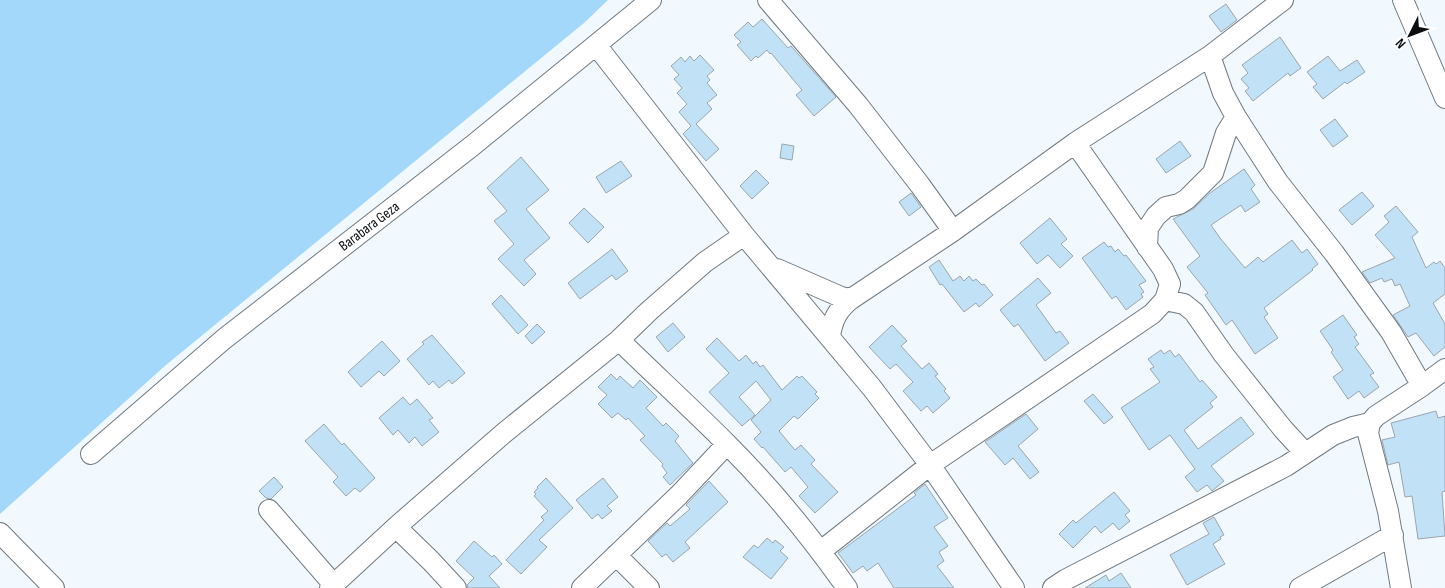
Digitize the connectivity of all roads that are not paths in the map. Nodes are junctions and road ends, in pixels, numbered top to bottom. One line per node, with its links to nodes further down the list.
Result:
1 (651, 0): 5 (street, Barabara Geza)
2 (768, 0): 10 (street)
3 (1282, 0): 6 (street)
4 (1403, 0): 7 (street)
5 (596, 45): 11 (street); 23 (street, Barabara Geza)
6 (1210, 56): 8 (street); 9 (street)
7 (1445, 98)
8 (1236, 117): 12 (street); 19 (street)
9 (1075, 143): 10 (street); 12 (street)
10 (954, 232): 14 (street)
11 (744, 234): 13 (street); 17 (street)
12 (1147, 247): 15 (street)
13 (770, 265): 14 (street); 16 (street)
14 (851, 299): 16 (street)
15 (1165, 300): 22 (street); 24 (street)
16 (830, 337): 24 (street)
17 (619, 340): 21 (street); 26 (street)
18 (1445, 370): 19 (street)
19 (1422, 386): 20 (street)
20 (1370, 423): 22 (street); 28 (street)
21 (727, 444): 29 (street); 30 (street)
22 (1305, 453): 38 (street)
23 (90, 454)
24 (930, 464): 29 (street); 37 (street)
25 (269, 510): 31 (street)
26 (396, 528): 31 (street); 33 (street)
27 (0, 533): 32 (street)
28 (1393, 535): 39 (street); 40 (street)
29 (821, 551): 36 (street)
30 (616, 555): 34 (street); 35 (street)
31 (332, 586)
32 (54, 588)
33 (456, 588)
34 (582, 588)
35 (649, 588)
36 (846, 588)
37 (1014, 588)
38 (1053, 588)
39 (1300, 588)
40 (1401, 588)

